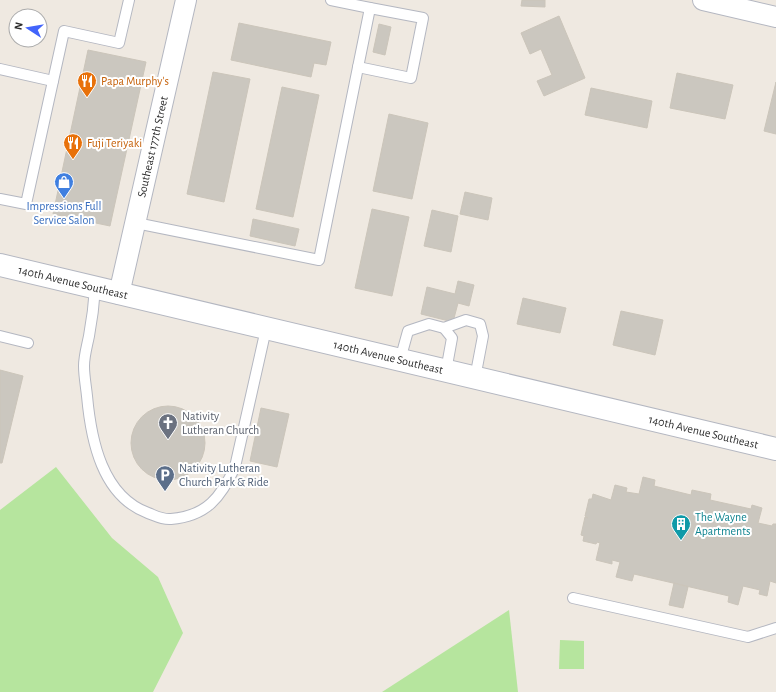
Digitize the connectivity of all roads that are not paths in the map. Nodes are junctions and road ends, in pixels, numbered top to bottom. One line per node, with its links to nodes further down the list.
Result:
1 (128, 0): 9 (lane)
2 (186, 0): 11 (street, Southeast 177th Street)
3 (331, 0): 5 (lane)
4 (703, 0): 6 (street)
5 (370, 8): 7 (lane); 7 (lane)
6 (776, 18)
7 (358, 67): 11 (lane)
8 (0, 69): 9 (lane)
9 (53, 81): 10 (lane)
10 (0, 199)
11 (136, 223): 14 (street, Southeast 177th Street)
12 (0, 265): 13 (main road, 140th Avenue Southeast)
13 (95, 288): 14 (main road, 140th Avenue Southeast); 15 (lane)
14 (120, 294): 15 (main road, 140th Avenue Southeast)
15 (266, 328): 19 (main road, 140th Avenue Southeast)
16 (444, 328): 19 (lane); 20 (lane); 21 (lane)
17 (0, 336): 18 (lane)
18 (28, 343)
19 (400, 360): 20 (main road, 140th Avenue Southeast)
20 (446, 371): 21 (main road, 140th Avenue Southeast)
21 (475, 378): 22 (main road, 140th Avenue Southeast)
22 (776, 449)
23 (573, 598): 24 (lane)
24 (776, 628)

